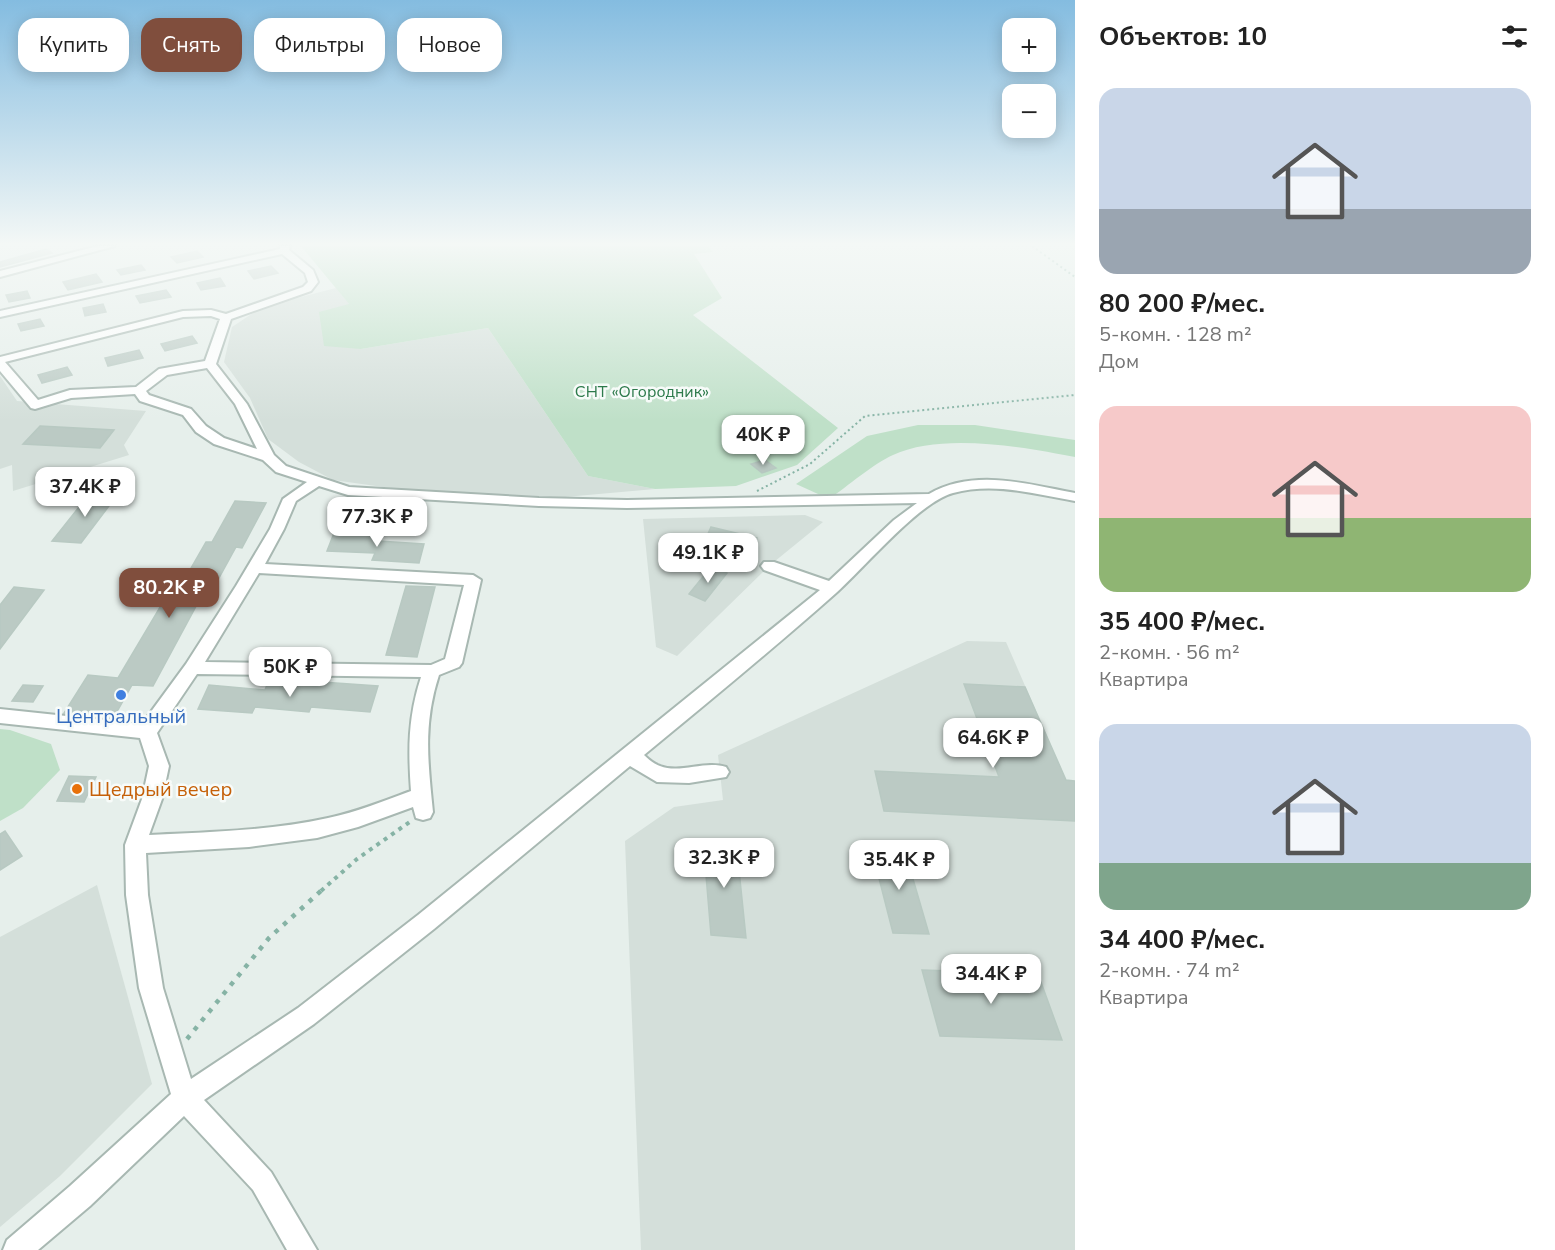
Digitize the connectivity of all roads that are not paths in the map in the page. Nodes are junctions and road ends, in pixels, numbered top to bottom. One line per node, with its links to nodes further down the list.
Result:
1 (42, 304): 3 (street)
2 (263, 304): 4 (street)
3 (0, 314)
4 (226, 317): 5 (street); 6 (street)
5 (0, 362): 7 (street)
6 (210, 364): 7 (street); 8 (street)
7 (139, 390): 8 (street)
8 (268, 457): 9 (street)
9 (318, 481): 11 (street); 13 (street)
10 (1075, 497): 11 (street)
11 (932, 498): 14 (street)
12 (769, 566): 14 (street)
13 (254, 568): 15 (street); 16 (street)
14 (832, 588): 19 (street)
15 (192, 668): 16 (street); 18 (street)
16 (432, 670): 21 (street)
17 (0, 716): 18 (street)
18 (147, 732): 21 (street)
19 (628, 755): 20 (street); 22 (street)
20 (719, 772)
21 (135, 845): 22 (street)
22 (185, 1098): 23 (street); 24 (street)
23 (17, 1250)
24 (303, 1250)

